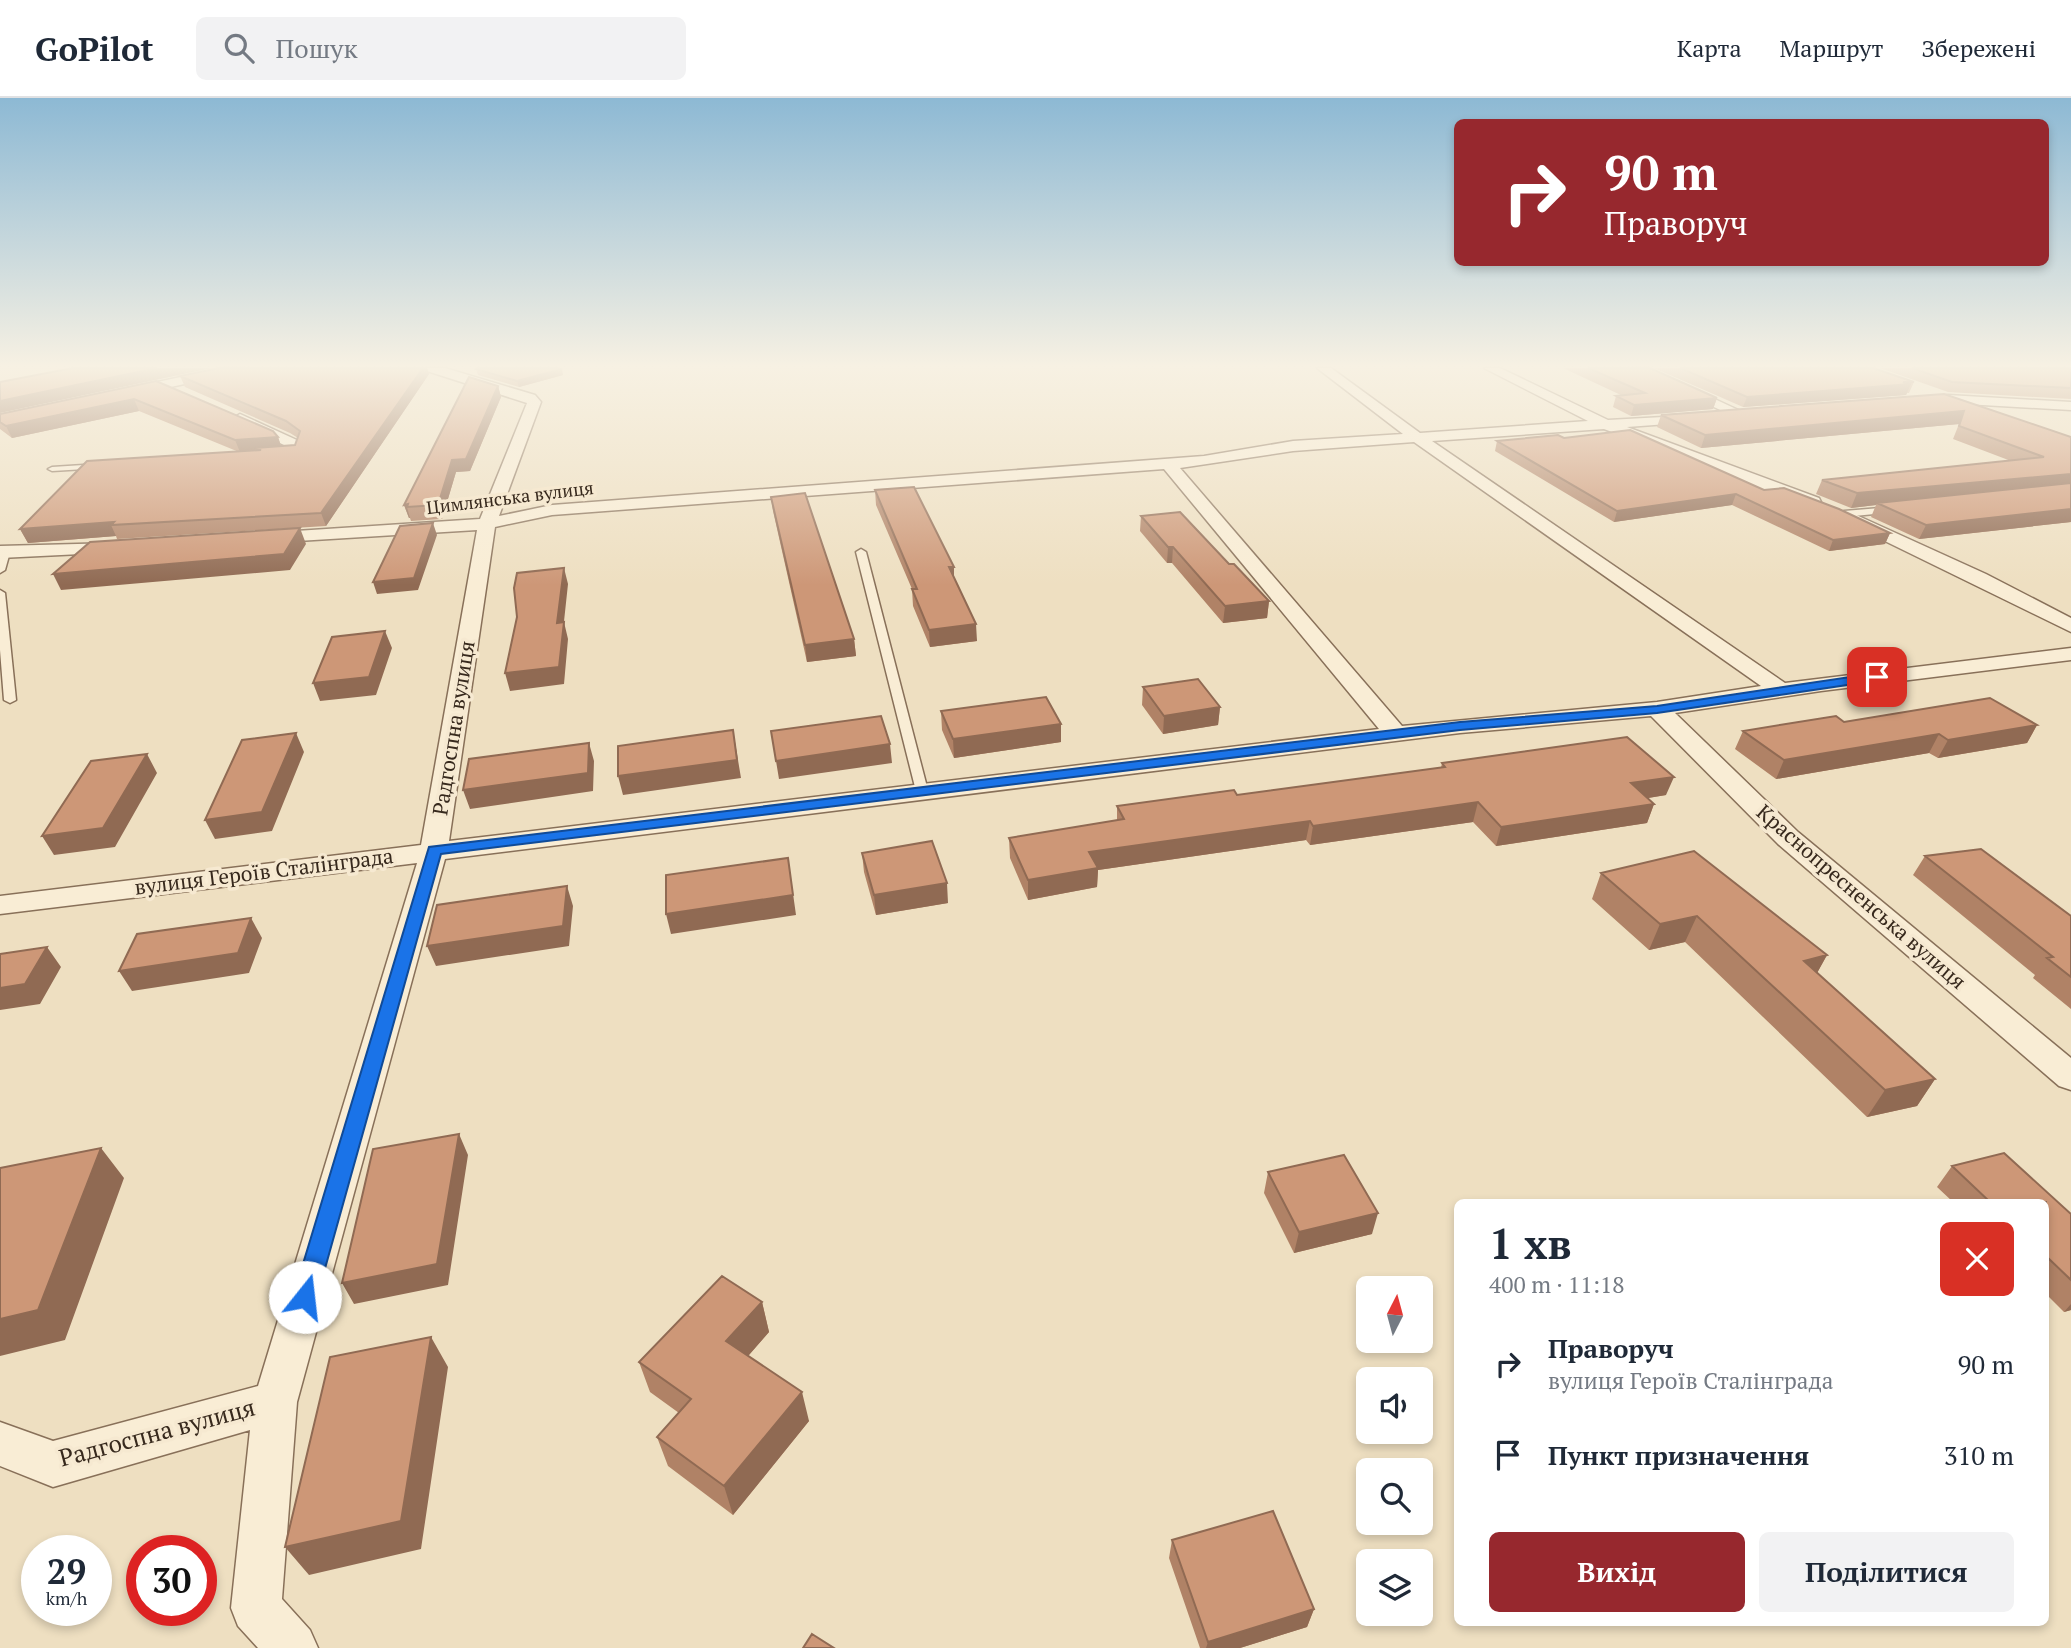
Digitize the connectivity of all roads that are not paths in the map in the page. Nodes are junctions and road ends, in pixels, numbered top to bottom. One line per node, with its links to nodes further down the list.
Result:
1 (286, 440): 6 (street)
2 (519, 440): 12 (street, Радгоспна вулиця)
3 (1382, 440): 7 (street, Цимлянська вулиця)
4 (1421, 440): 21 (street)
5 (1649, 440): 11 (street)
6 (286, 453)
7 (1168, 464): 12 (street, Цимлянська вулиця); 24 (street)
8 (106, 466): 9 (lane)
9 (52, 469)
10 (1898, 509): 11 (lane)
11 (1844, 514): 19 (street)
12 (487, 524): 13 (street, Цимлянська вулиця); 26 (street, Радгоспна вулиця)
13 (253, 539)
14 (129, 547): 15 (street)
15 (2, 552): 17 (lane)
16 (861, 552): 25 (lane)
17 (0, 569)
18 (0, 593): 22 (lane)
19 (2071, 626)
20 (2071, 654): 21 (street, вулиця Героїв Сталінграда)
21 (1781, 690): 23 (street, вулиця Героїв Сталінграда)
22 (10, 700)
23 (1657, 709): 24 (street, вулиця Героїв Сталінграда); 28 (street, Краснопресненська вулиця)
24 (1396, 734): 25 (street, вулиця Героїв Сталінграда)
25 (922, 791): 26 (street, вулиця Героїв Сталінграда)
26 (434, 850): 27 (street, вулиця Героїв Сталінграда); 29 (street, Радгоспна вулиця)
27 (0, 905)
28 (2071, 1077)
29 (275, 1402): 30 (street, Радгоспна вулиця); 31 (street, Радгоспна вулиця)
30 (0, 1444)
31 (292, 1648)

